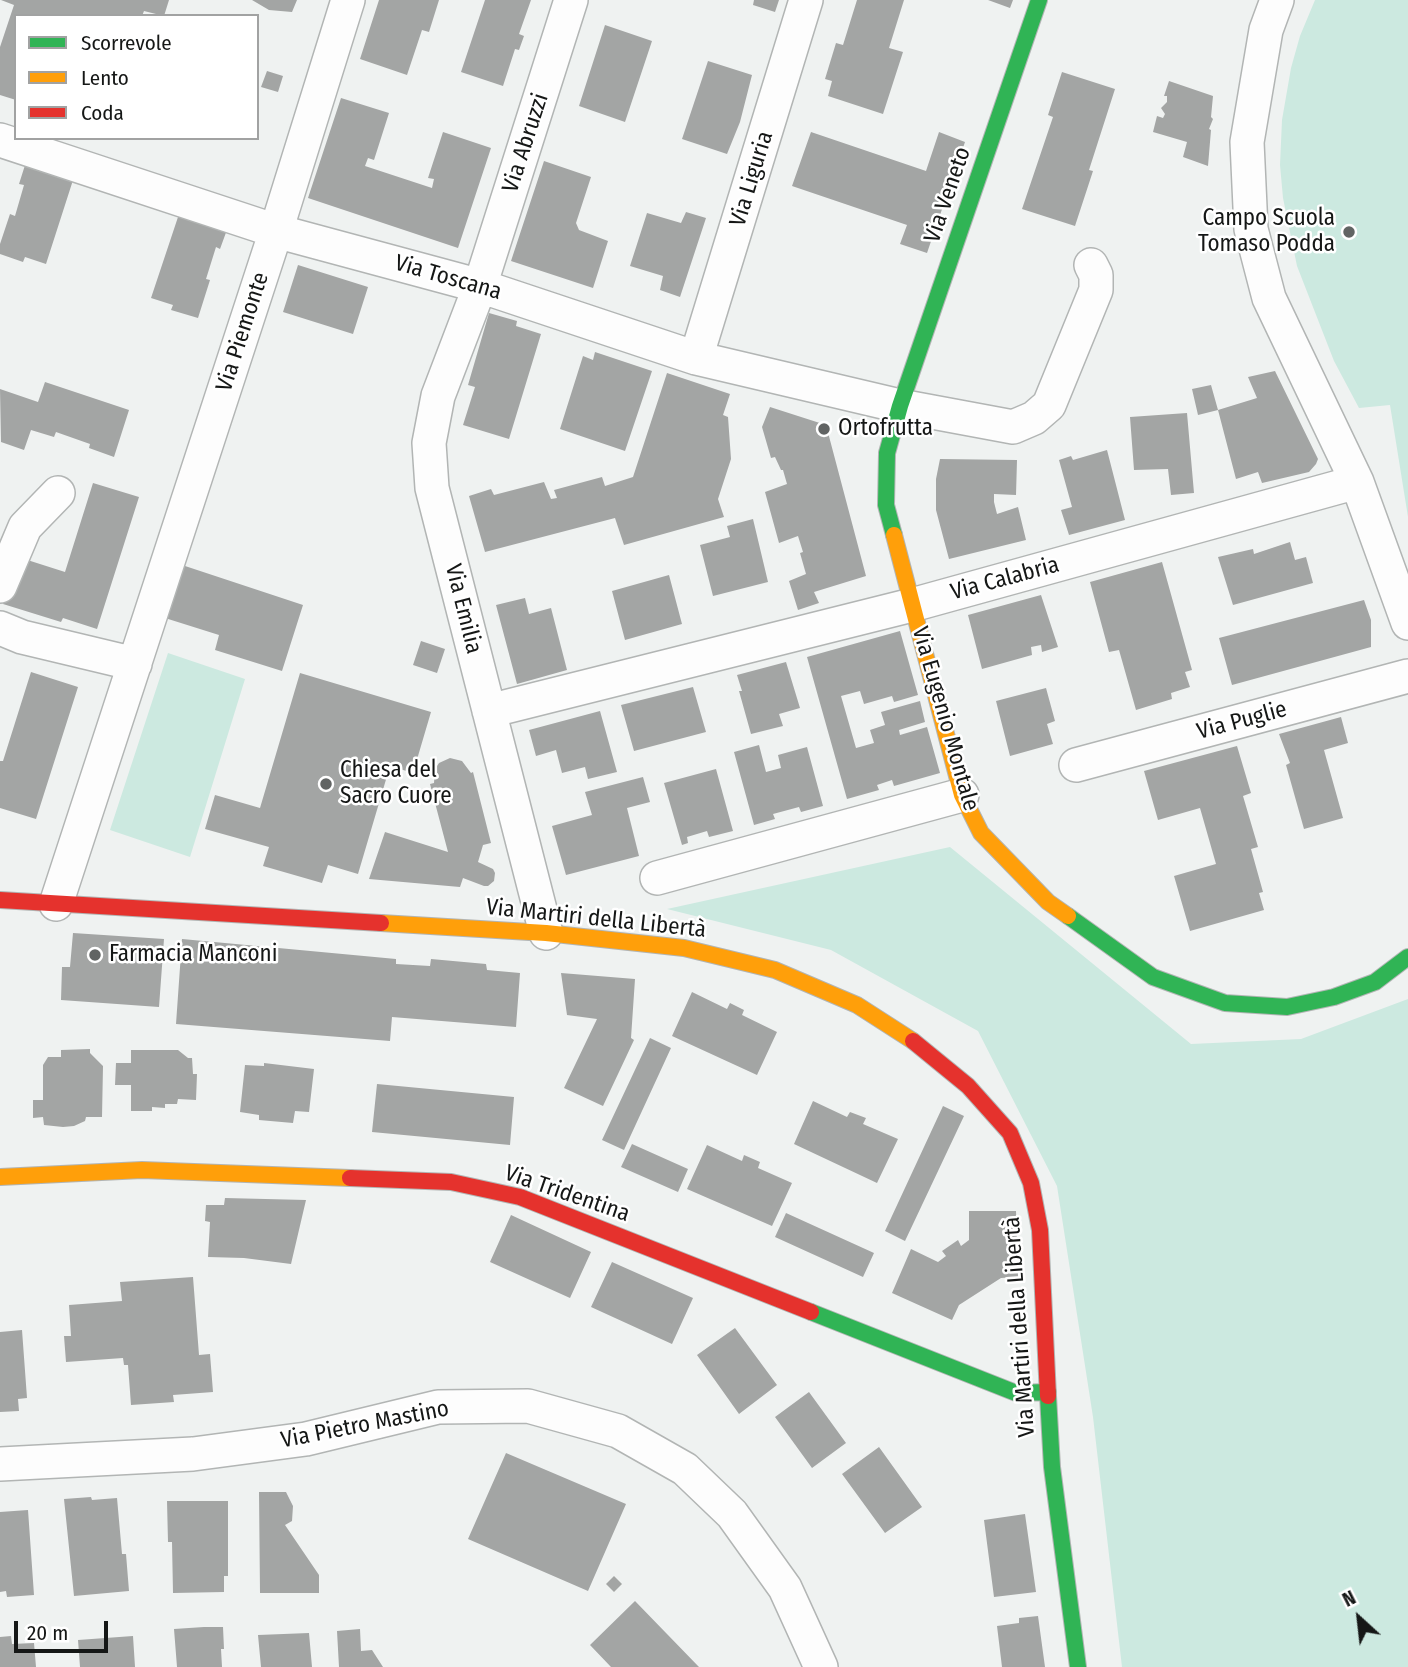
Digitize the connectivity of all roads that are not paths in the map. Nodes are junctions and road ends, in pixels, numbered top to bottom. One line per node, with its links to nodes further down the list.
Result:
1 (348, 0): 7 (street, Via Piemonte)
2 (571, 0): 9 (street, Via Abruzzi)
3 (806, 0): 10 (street, Via Liguria)
4 (1039, 0): 11 (street, Via Veneto)
5 (1277, 0): 12 (street)
6 (0, 140): 7 (street, Via Toscana)
7 (276, 231): 9 (street, Via Toscana); 18 (street, Via Piemonte)
8 (1091, 265): 11 (street, Via Toscana)
9 (480, 286): 10 (street, Via Toscana); 20 (street, Via Emilia)
10 (696, 358): 11 (street, Via Toscana)
11 (900, 406): 15 (street, Via Eugenio Montale)
12 (1357, 482): 15 (street, Via Calabria); 16 (street)
13 (58, 493): 14 (street)
14 (0, 586)
15 (912, 605): 20 (street, Via Calabria); 22 (street, Via Eugenio Montale)
16 (1408, 623)
17 (0, 628): 18 (street)
18 (135, 664): 25 (street, Via Piemonte)
19 (1408, 676): 21 (street, Via Puglie)
20 (489, 711): 26 (street, Via Emilia)
21 (1076, 765)
22 (962, 795): 23 (street); 27 (street, Via Eugenio Montale)
23 (657, 878)
24 (0, 900): 25 (street, Via Martiri della Libertà)
25 (56, 904): 26 (street, Via Martiri della Libertà)
26 (546, 933): 29 (street, Via Martiri della Libertà)
27 (1408, 957)
28 (0, 1177): 29 (street, Via Tridentina)
29 (1048, 1392): 32 (street, Via Martiri della Libertà)
30 (0, 1464): 31 (street, Via Pietro Mastino)
31 (821, 1667)
32 (1078, 1667)

